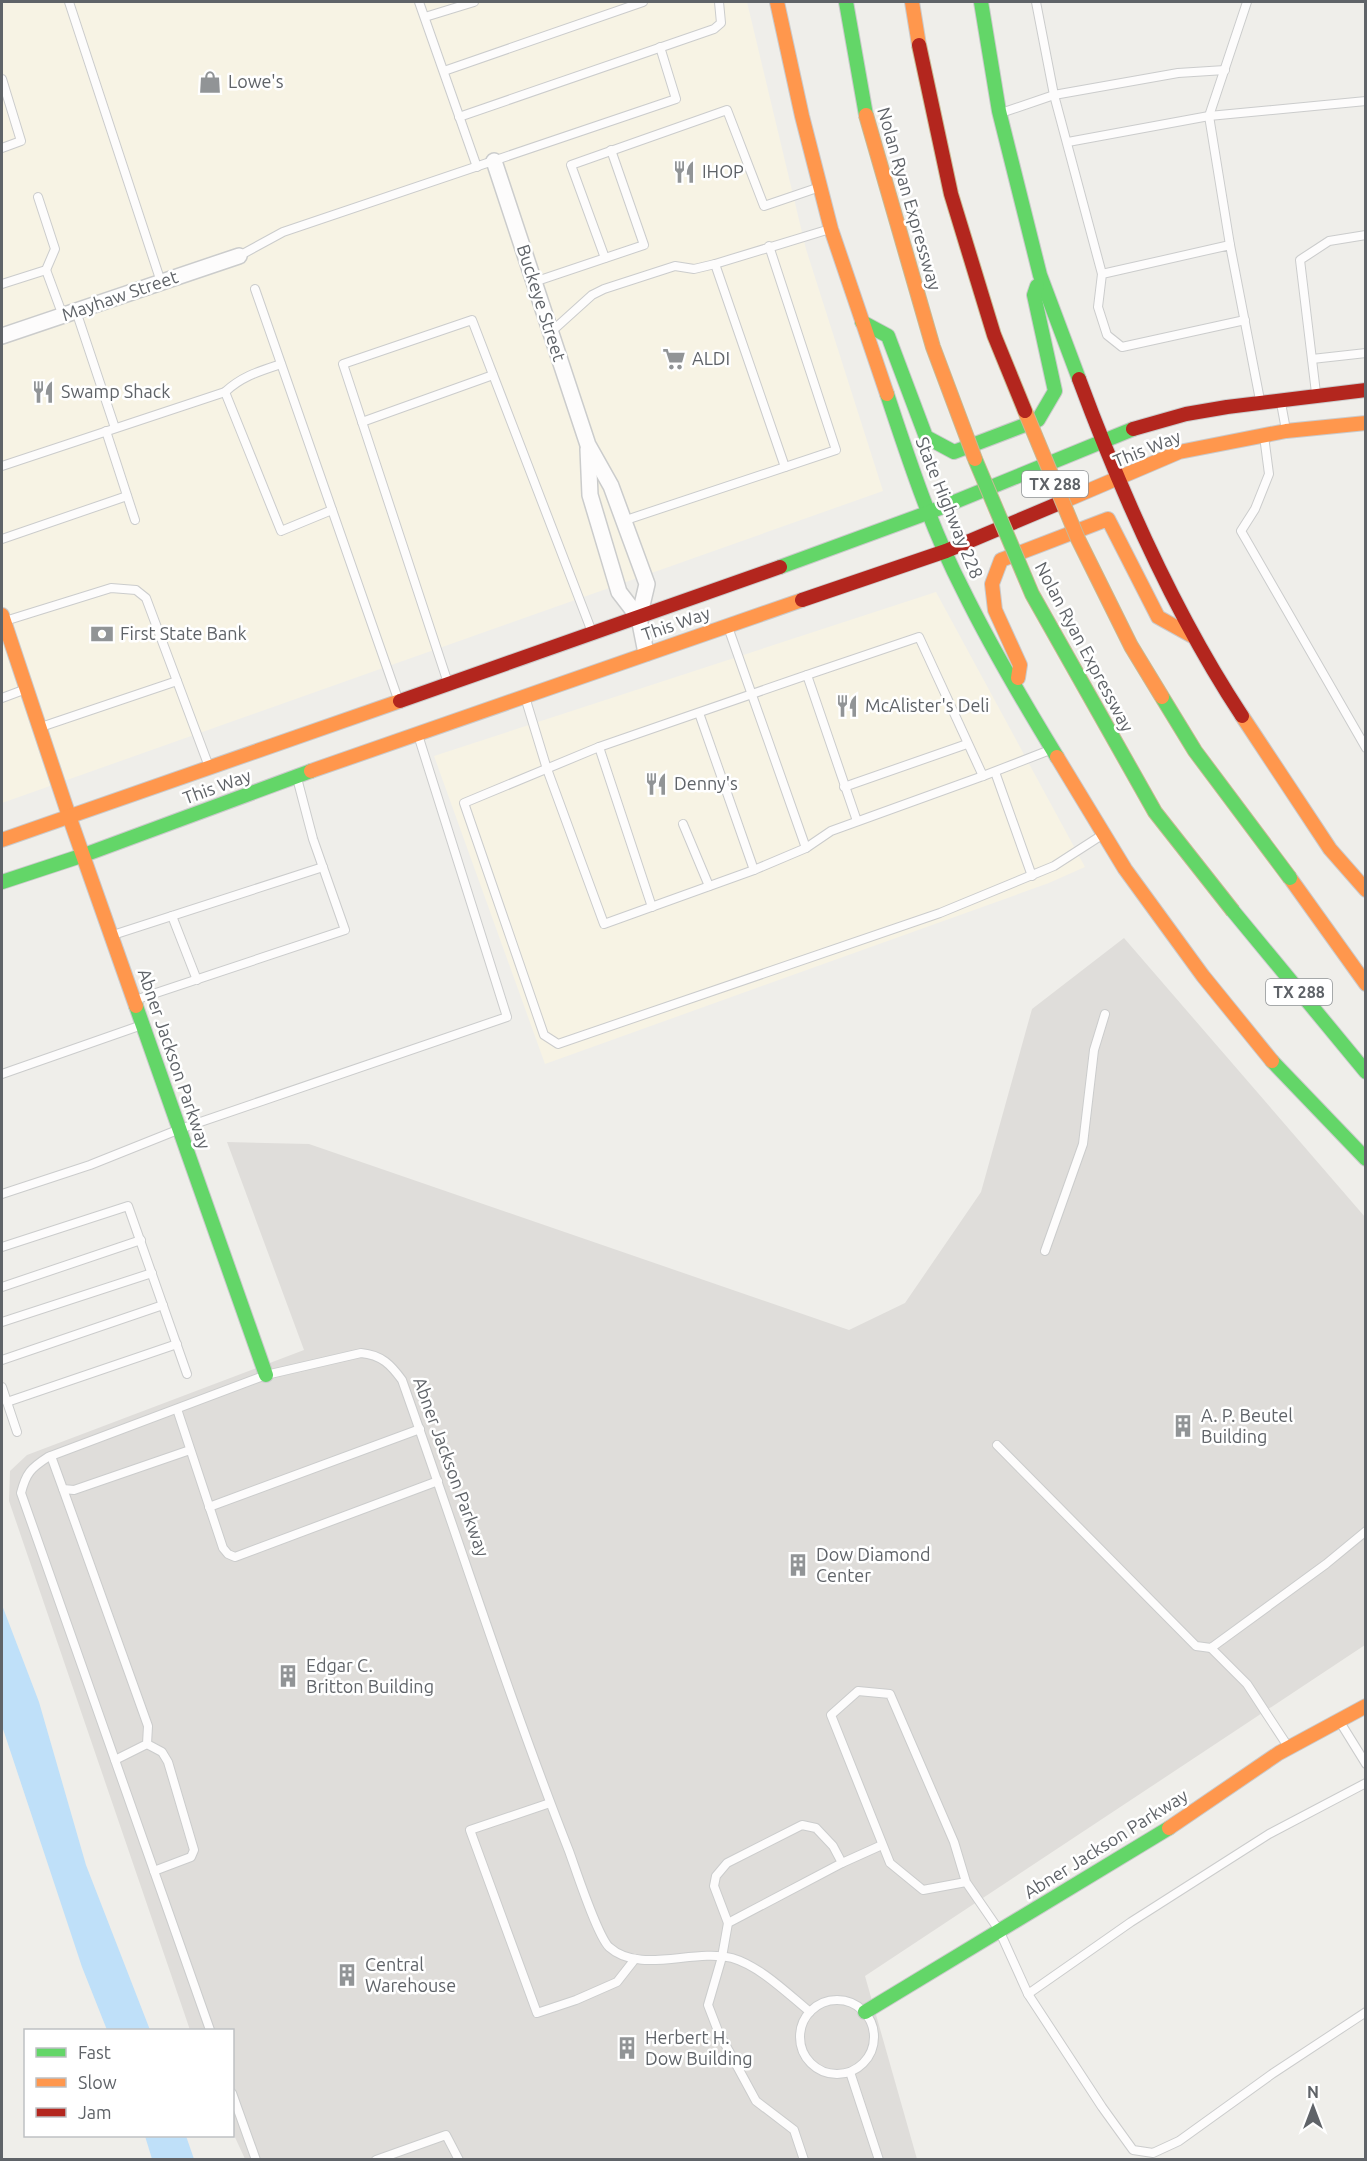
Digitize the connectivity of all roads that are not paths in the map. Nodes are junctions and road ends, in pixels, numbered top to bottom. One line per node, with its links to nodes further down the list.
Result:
1 (69, 2): 39 (lane)
2 (419, 2): 12 (lane)
3 (474, 2): 12 (lane)
4 (643, 2): 15 (lane)
5 (719, 2): 13 (lane)
6 (777, 2): 27 (main road, State Highway 228)
7 (846, 2): 125 (main road, Nolan Ryan Expressway / TX 288, bridge)
8 (912, 2): 121 (main road, TX 288, bridge)
9 (981, 2): 19 (main road)
10 (1036, 2): 17 (lane)
11 (1247, 2): 14 (lane)
12 (425, 17): 15 (lane)
13 (660, 47): 21 (lane); 25 (lane)
14 (1225, 70): 17 (lane); 20 (lane)
15 (444, 71): 21 (lane)
16 (2, 79): 23 (lane)
17 (1054, 95): 19 (lane); 22 (lane)
18 (1365, 100): 20 (lane)
19 (1000, 113): 38 (main road)
20 (1209, 116): 22 (lane); 31 (lane)
21 (459, 117): 26 (lane)
22 (1068, 142): 37 (lane)
23 (2, 148)
24 (611, 150): 27 (lane); 34 (lane); 34 (lane)
25 (494, 161): 26 (lane); 40 (street, Buckeye Street)
26 (477, 167): 33 (lane)
27 (818, 188): 29 (main road, State Highway 228)
28 (38, 197): 36 (lane)
29 (831, 229): 32 (lane); 45 (main road, State Highway 228)
30 (1365, 235): 49 (lane)
31 (1230, 245): 37 (lane); 44 (lane)
32 (769, 246): 35 (lane); 66 (lane)
33 (239, 256): 39 (street, Mayhaw Street)
34 (605, 258): 40 (lane)
35 (715, 264): 46 (lane); 66 (lane)
36 (46, 270): 41 (lane); 43 (lane)
37 (1102, 274): 44 (lane)
38 (1040, 275): 45 (main road); 63 (main road)
39 (161, 282): 43 (street, Mayhaw Street)
40 (534, 282): 46 (street, Buckeye Street)
41 (2, 284)
42 (255, 290): 50 (lane)
43 (69, 314): 47 (street, Mayhaw Street); 59 (lane)
44 (1245, 320): 56 (lane)
45 (862, 322): 70 (main road, State Highway 228)
46 (551, 333): 64 (street, Buckeye Street)
47 (2, 336)
48 (1365, 353): 49 (lane)
49 (1312, 359): 54 (lane)
50 (281, 364): 53 (lane); 69 (lane)
51 (493, 375): 57 (lane); 57 (lane); 78 (lane)
52 (1365, 390): 54 (main road, This Way)
53 (225, 392): 59 (lane); 69 (lane)
54 (1316, 394): 55 (main road, This Way)
55 (1280, 399): 56 (main road, This Way); 61 (lane)
56 (1260, 402): 63 (main road, This Way)
57 (362, 422): 83 (lane)
58 (1365, 423): 61 (main road, This Way)
59 (115, 428): 60 (lane)
60 (106, 431): 65 (lane); 68 (lane)
61 (1286, 431): 62 (main road, This Way)
62 (1264, 435): 67 (main road, This Way); 97 (lane)
63 (1102, 442): 67 (main road); 70 (main road, This Way)
64 (588, 445): 72 (street, Buckeye Street); 76 (street, Buckeye Street)
65 (2, 466)
66 (785, 467): 72 (lane)
67 (1118, 480): 74 (main road, This Way); 79 (main road)
68 (128, 496): 71 (lane); 73 (lane)
69 (332, 510): 89 (lane)
70 (930, 512): 74 (main road, State Highway 228); 76 (main road, This Way)
71 (135, 520)
72 (623, 521): 76 (street, Buckeye Street)
73 (2, 539)
74 (946, 551): 77 (main road, This Way); 85 (main road, State Highway 228)
75 (3, 618): 82 (lane); 84 (main road, Abner Jackson Parkway)
76 (639, 618): 78 (main road, This Way); 80 (street, Buckeye Street)
77 (727, 626): 80 (main road, This Way); 86 (lane)
78 (592, 634): 83 (main road, This Way)
79 (1194, 637): 85 (main road); 116 (main road)
80 (646, 653): 87 (main road, This Way)
81 (807, 675): 86 (lane); 94 (lane); 103 (lane)
82 (177, 681): 91 (lane); 98 (lane)
83 (448, 684): 89 (main road, This Way)
84 (27, 689): 88 (lane); 91 (main road, Abner Jackson Parkway)
85 (1017, 689): 96 (main road, State Highway 228)
86 (752, 694): 90 (lane); 109 (lane)
87 (525, 696): 92 (main road, This Way); 100 (lane)
88 (2, 698)
89 (399, 701): 93 (main road, This Way)
90 (699, 713): 95 (lane); 112 (lane)
91 (39, 727): 104 (main road, Abner Jackson Parkway)
92 (417, 734): 99 (main road, This Way); 127 (lane)
93 (283, 741): 98 (main road, This Way); 99 (main road)
94 (967, 744): 102 (lane); 103 (lane)
95 (599, 747): 100 (lane); 117 (lane)
96 (1053, 748): 101 (lane); 107 (main road, State Highway 228)
97 (1365, 748)
98 (209, 767): 104 (main road, This Way)
99 (293, 768): 110 (main road, This Way); 111 (lane)
100 (547, 770): 113 (lane); 117 (lane)
101 (995, 772): 102 (lane); 113 (lane)
102 (983, 776): 105 (lane)
103 (844, 788): 105 (lane)
104 (69, 816): 108 (main road, This Way); 110 (main road, Abner Jackson Parkway)
105 (856, 821): 109 (lane)
106 (683, 824): 115 (lane)
107 (1103, 835): 113 (lane); 128 (main road, State Highway 228)
108 (2, 840)
109 (806, 848): 112 (lane)
110 (84, 855): 114 (main road, This Way); 119 (main road, Abner Jackson Parkway)
111 (322, 867): 118 (lane); 120 (lane)
112 (754, 870): 115 (lane)
113 (1032, 876)
114 (2, 882)
115 (709, 886): 117 (lane)
116 (1365, 890)
117 (652, 907)
118 (172, 916): 119 (lane); 120 (lane)
119 (112, 936): 122 (main road, Abner Jackson Parkway)
120 (197, 980): 122 (lane)
121 (1365, 984)
122 (135, 1001): 124 (main road, Abner Jackson Parkway)
123 (1105, 1014): 132 (lane)
124 (143, 1024): 126 (lane); 127 (main road, Abner Jackson Parkway)
125 (1365, 1072)
126 (2, 1074)
127 (180, 1129): 129 (lane); 140 (main road, Abner Jackson Parkway)
128 (1365, 1159)
129 (2, 1194)
130 (141, 1240): 131 (lane); 133 (lane); 134 (lane)
131 (2, 1247)
132 (1045, 1251)
133 (152, 1273): 135 (lane); 136 (lane)
134 (2, 1287)
135 (163, 1305): 137 (lane); 138 (lane)
136 (2, 1322)
137 (177, 1344): 139 (lane); 142 (lane)
138 (2, 1360)
139 (187, 1374)
140 (266, 1375): 143 (lane); 144 (lane, Abner Jackson Parkway)
141 (2, 1387): 142 (lane)
142 (7, 1402): 145 (lane)
143 (177, 1409): 147 (lane); 148 (lane)
144 (420, 1429): 149 (lane, Abner Jackson Parkway); 151 (lane)
145 (17, 1432)
146 (997, 1445): 153 (lane)
147 (190, 1449): 150 (lane); 151 (lane)
148 (51, 1456): 150 (lane); 158 (lane)
149 (438, 1481): 151 (lane); 161 (lane, Abner Jackson Parkway)
150 (63, 1489): 156 (lane)
151 (209, 1507)
152 (1365, 1531): 153 (lane)
153 (1211, 1648): 157 (lane)
154 (1365, 1706): 155 (main road, Abner Jackson Parkway)
155 (1339, 1721): 157 (main road, Abner Jackson Parkway); 159 (lane)
156 (147, 1744): 158 (lane); 164 (lane)
157 (1289, 1748): 167 (main road, Abner Jackson Parkway)
158 (115, 1760): 164 (lane)
159 (1365, 1764)
160 (1365, 1783): 170 (lane)
161 (550, 1803): 169 (lane, Abner Jackson Parkway); 169 (lane)
162 (882, 1845): 163 (lane); 165 (lane); 165 (lane)
163 (842, 1863): 166 (lane); 166 (lane)
164 (154, 1871): 174 (lane)
165 (966, 1882): 167 (lane)
166 (728, 1923): 168 (lane)
167 (999, 1930): 170 (lane); 172 (main road, Abner Jackson Parkway)
168 (722, 1957): 169 (lane, Abner Jackson Parkway); 171 (lane, Abner Jackson Parkway); 180 (lane)
169 (635, 1959)
170 (1028, 1994): 173 (lane)
171 (810, 2012): 172 (lane); 175 (lane)
172 (865, 2012): 175 (lane)
173 (1365, 2012)
174 (209, 2029)
175 (850, 2072): 181 (lane)
176 (234, 2099): 177 (lane)
177 (256, 2160)
178 (376, 2160): 179 (lane)
179 (459, 2160)
180 (804, 2160)
181 (879, 2160)

